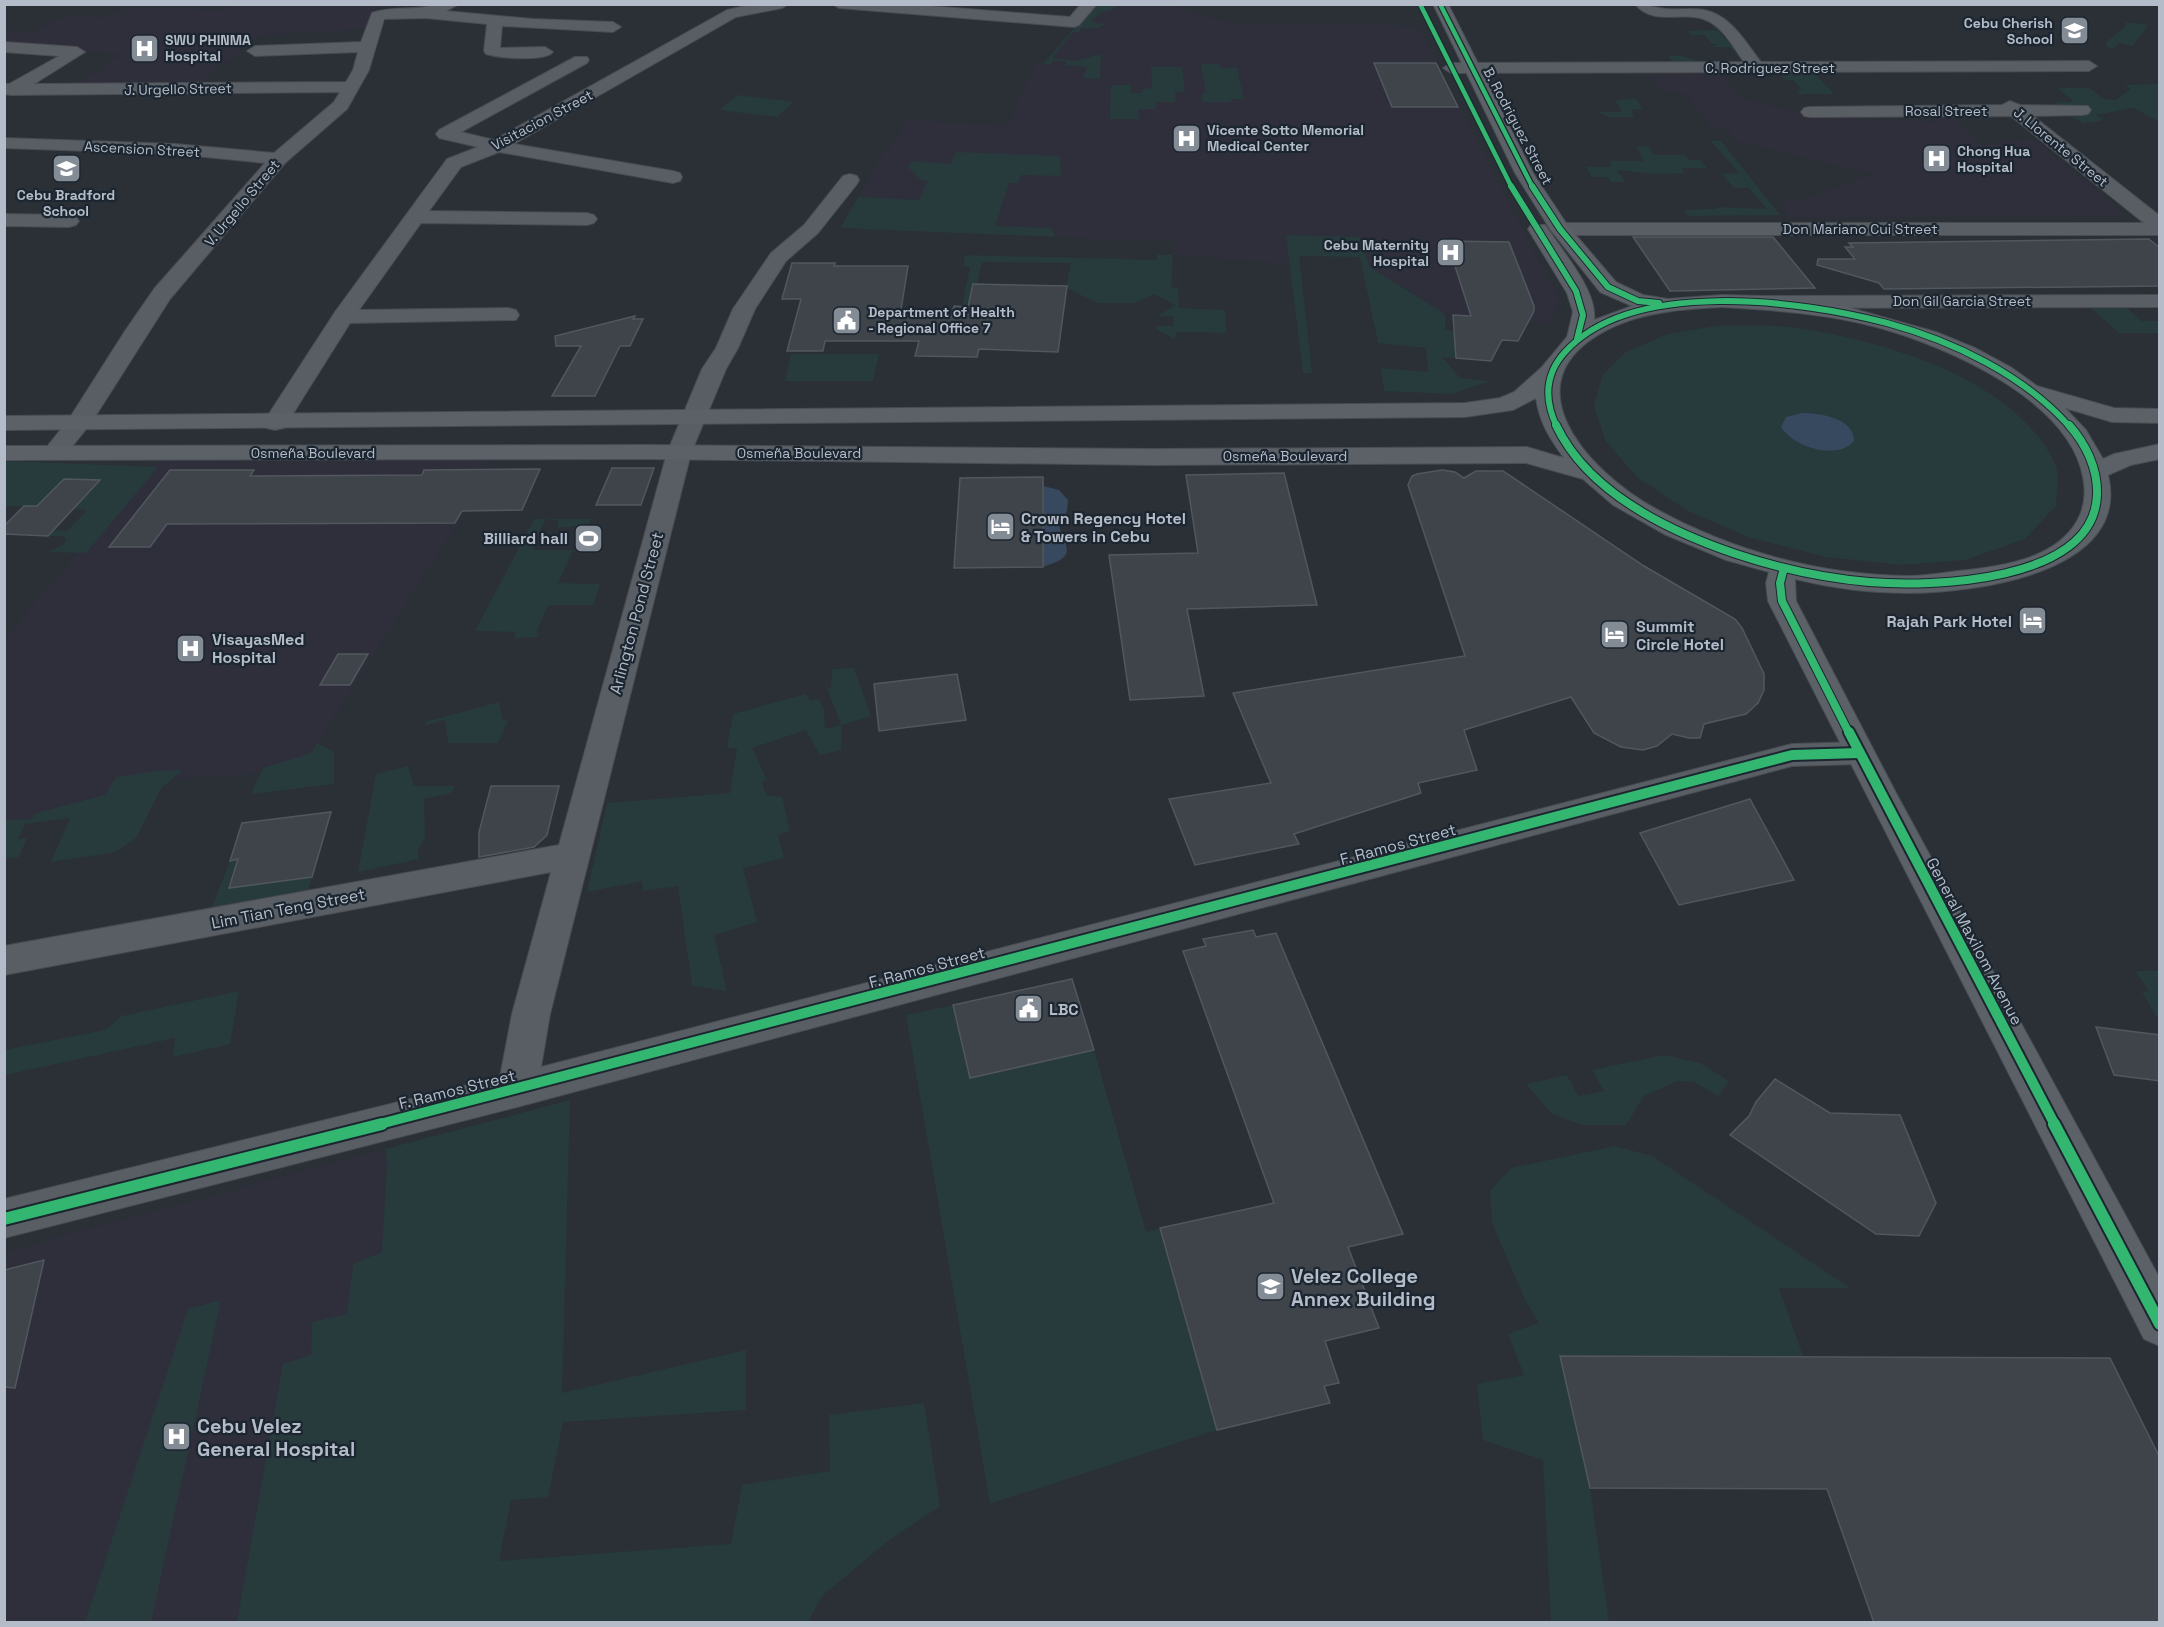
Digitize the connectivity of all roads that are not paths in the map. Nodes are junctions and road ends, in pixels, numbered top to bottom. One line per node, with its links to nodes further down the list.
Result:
1 (452, 4): 9 (street, V. Urgello Street)
2 (782, 4): 30 (street, Visitacion Street)
3 (839, 4): 4 (street)
4 (1090, 4)
5 (1420, 4): 19 (main road, B. Rodriguez Street)
6 (1440, 4): 20 (main road, B. Rodriguez Street)
7 (1642, 4): 21 (street)
8 (384, 9): 9 (street, V. Urgello Street); 13 (street, V. Urgello Street)
9 (425, 14): 10 (street)
10 (495, 20): 11 (street); 15 (street)
11 (613, 27)
12 (4, 47): 24 (street)
13 (367, 47): 14 (street); 23 (street, V. Urgello Street)
14 (255, 51)
15 (545, 52)
16 (581, 60): 30 (street)
17 (2089, 66): 18 (street, C. Rodriguez Street)
18 (1962, 67): 21 (street, C. Rodriguez Street); 22 (street)
19 (1451, 68): 20 (street, C. Rodriguez Street); 32 (main road, B. Rodriguez Street)
20 (1472, 68): 21 (street, C. Rodriguez Street); 33 (main road, B. Rodriguez Street)
21 (1757, 68)
22 (1980, 82)
23 (352, 87): 24 (street, J. Urgello Street); 31 (street, V. Urgello Street)
24 (7, 91)
25 (1998, 96): 27 (street, J. Llorente Street)
26 (2082, 110): 27 (street, Rosal Street)
27 (2016, 111): 28 (street, Rosal Street); 40 (street, J. Llorente Street)
28 (1810, 112)
29 (4, 143): 31 (street, Ascension Street)
30 (497, 146): 34 (street); 36 (street, Visitacion Street)
31 (278, 159): 53 (street, V. Urgello Street)
32 (1503, 173): 33 (main road); 47 (main road, B. Rodriguez Street)
33 (1524, 173): 41 (main road, B. Rodriguez Street)
34 (673, 177)
35 (850, 180): 51 (street, Arlington Pond Street)
36 (416, 217): 37 (street); 46 (street, Visitacion Street)
37 (587, 219)
38 (4, 220): 39 (street)
39 (69, 221)
40 (2160, 228): 41 (street, Don Mariano Cui Street)
41 (1560, 229): 44 (main road, B. Rodriguez Street)
42 (2160, 301): 43 (street, Don Gil Garcia Street)
43 (1766, 302): 44 (main road); 49 (main road)
44 (1670, 305): 47 (main road)
45 (508, 315): 46 (street)
46 (343, 317): 54 (street, Visitacion Street)
47 (1577, 339): 48 (main road, Osmeña Boulevard)
48 (1552, 370): 51 (main road, Osmeña Boulevard); 60 (main road)
49 (2022, 385): 50 (main road); 59 (main road)
50 (2160, 416)
51 (695, 417): 54 (main road, Osmeña Boulevard); 58 (street, Arlington Pond Street)
52 (4, 423): 53 (main road, Osmeña Boulevard)
53 (80, 423): 54 (main road, Osmeña Boulevard); 57 (street, V. Urgello Street)
54 (275, 423)
55 (2160, 451): 59 (main road)
56 (4, 453): 57 (main road, Osmeña Boulevard)
57 (54, 453): 58 (main road, Osmeña Boulevard)
58 (679, 453): 60 (main road, Osmeña Boulevard); 63 (street, Arlington Pond Street)
59 (2096, 471): 61 (main road)
60 (1590, 473): 61 (main road)
61 (1784, 568): 62 (main road, General Maxilom Avenue)
62 (1859, 753): 65 (street, F. Ramos Street); 67 (main road, General Maxilom Avenue)
63 (572, 855): 64 (street, Lim Tian Teng Street); 65 (street, Arlington Pond Street)
64 (4, 961)
65 (517, 1090): 66 (street, F. Ramos Street)
66 (4, 1219)
67 (2145, 1271): 68 (main road, General Maxilom Avenue)
68 (2160, 1324)

